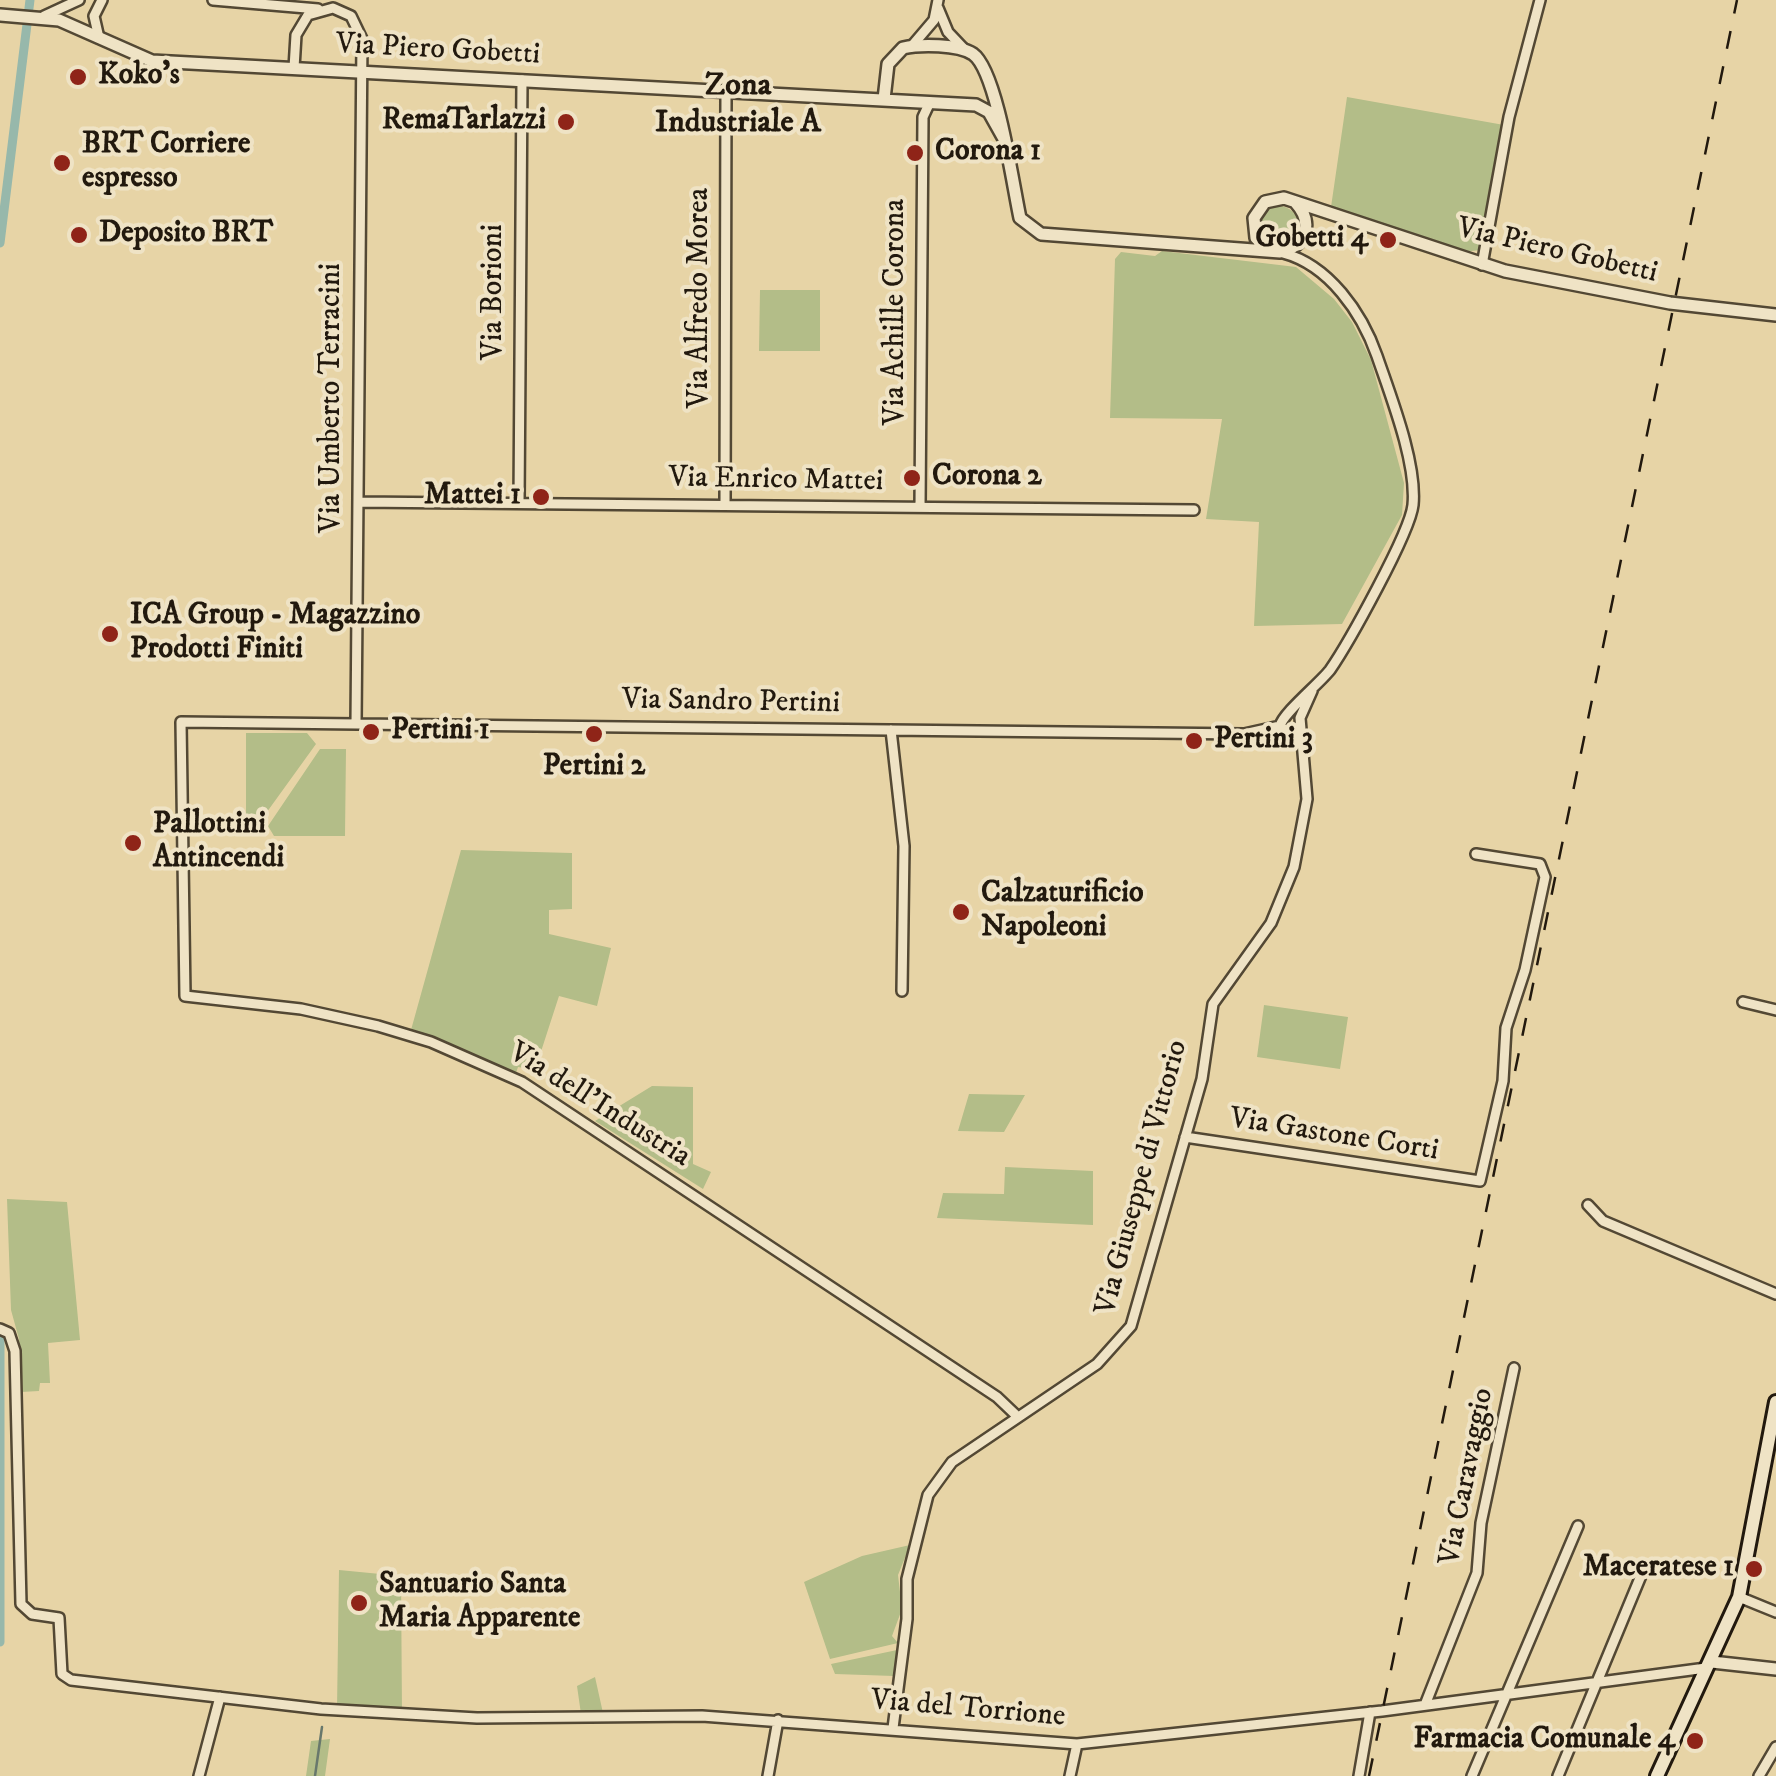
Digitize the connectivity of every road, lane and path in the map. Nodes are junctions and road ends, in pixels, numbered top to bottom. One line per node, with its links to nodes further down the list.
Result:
1 (78, 0): 9 (street)
2 (102, 0): 10 (street)
3 (213, 0): 7 (street)
4 (1540, 0): 31 (street)
5 (334, 4): 7 (street); 14 (street, Via Umberto Terracini)
6 (938, 4): 11 (street); 12 (street)
7 (318, 9): 13 (street)
8 (0, 14): 9 (street, Via Piero Gobetti)
9 (40, 16): 10 (street, Via Piero Gobetti)
10 (99, 38): 13 (street, Via Piero Gobetti)
11 (911, 46): 12 (street); 18 (street)
12 (967, 51): 15 (street)
13 (294, 68): 14 (street, Via Piero Gobetti)
14 (360, 72): 16 (street, Via Piero Gobetti); 33 (street, Via Umberto Terracini)
15 (984, 73): 21 (street); 23 (street)
16 (522, 80): 17 (street, Via Piero Gobetti); 34 (street, Via Borioni)
17 (726, 91): 18 (street, Via Piero Gobetti); 35 (street, Via Alfredo Morea)
18 (884, 100): 19 (street, Via Piero Gobetti)
19 (916, 101): 20 (street, Via Piero Gobetti); 22 (street, Via Achille Corona)
20 (930, 102): 21 (street, Via Piero Gobetti); 22 (street, Via Achille Corona)
21 (961, 104): 23 (street)
22 (923, 116): 36 (street, Via Achille Corona)
23 (1003, 137): 28 (street)
24 (1296, 203): 25 (street, Via Piero Gobetti); 26 (street); 27 (street)
25 (1332, 213): 27 (street); 31 (street, Via Piero Gobetti)
26 (1253, 225): 28 (street); 29 (street)
27 (1305, 234): 29 (street); 30 (street)
28 (1224, 247): 29 (street)
29 (1275, 251): 30 (street)
30 (1309, 262): 38 (street)
31 (1482, 264): 32 (street, Via Piero Gobetti)
32 (1776, 315)
33 (358, 502): 34 (street, Via Enrico Mattei); 41 (street, Via Umberto Terracini)
34 (519, 504): 35 (street, Via Enrico Mattei)
35 (725, 506): 36 (street, Via Enrico Mattei)
36 (920, 507): 37 (street, Via Enrico Mattei)
37 (1194, 510)
38 (1312, 691): 39 (street); 43 (street)
39 (1289, 714): 42 (street); 43 (street, Via Giuseppe di Vittorio)
40 (181, 722): 41 (street, Via Sandro Pertini); 55 (street, Via dell'Industria)
41 (356, 724): 44 (street, Via Sandro Pertini)
42 (1280, 726): 43 (street, Via Giuseppe di Vittorio); 44 (street, Via Sandro Pertini)
43 (1298, 727): 49 (street, Via Giuseppe di Vittorio)
44 (891, 730): 46 (street)
45 (1476, 854): 49 (street, Via Gastone Corti)
46 (902, 992)
47 (1743, 1002): 48 (street)
48 (1776, 1010)
49 (1184, 1137): 55 (street, Via Giuseppe di Vittorio)
50 (1588, 1205): 51 (street)
51 (1776, 1294)
52 (4, 1331): 64 (street, Via del Torrione)
53 (1514, 1368): 65 (street, Via Caravaggio)
54 (1776, 1402): 58 (main road)
55 (1018, 1418): 68 (street, Via Giuseppe di Vittorio)
56 (1578, 1526): 63 (street)
57 (1645, 1566): 62 (street)
58 (1740, 1598): 59 (street); 60 (main road)
59 (1776, 1612)
60 (1710, 1665): 61 (street); 62 (street, Via del Torrione); 77 (main road)
61 (1776, 1669)
62 (1596, 1682): 63 (street, Via del Torrione); 76 (street)
63 (1508, 1693): 65 (street, Via del Torrione); 75 (street)
64 (220, 1696): 67 (street, Via del Torrione); 71 (street)
65 (1425, 1705): 66 (street, Via del Torrione)
66 (1370, 1712): 69 (street, Via del Torrione); 74 (street)
67 (778, 1720): 68 (street, Via del Torrione); 72 (street)
68 (892, 1728): 69 (street, Via del Torrione)
69 (1077, 1744): 73 (street)
70 (1776, 1747): 78 (street)
71 (199, 1776)
72 (768, 1776)
73 (1070, 1776)
74 (1359, 1776)
75 (1472, 1776)
76 (1558, 1776)
77 (1657, 1776)
78 (1758, 1776)

